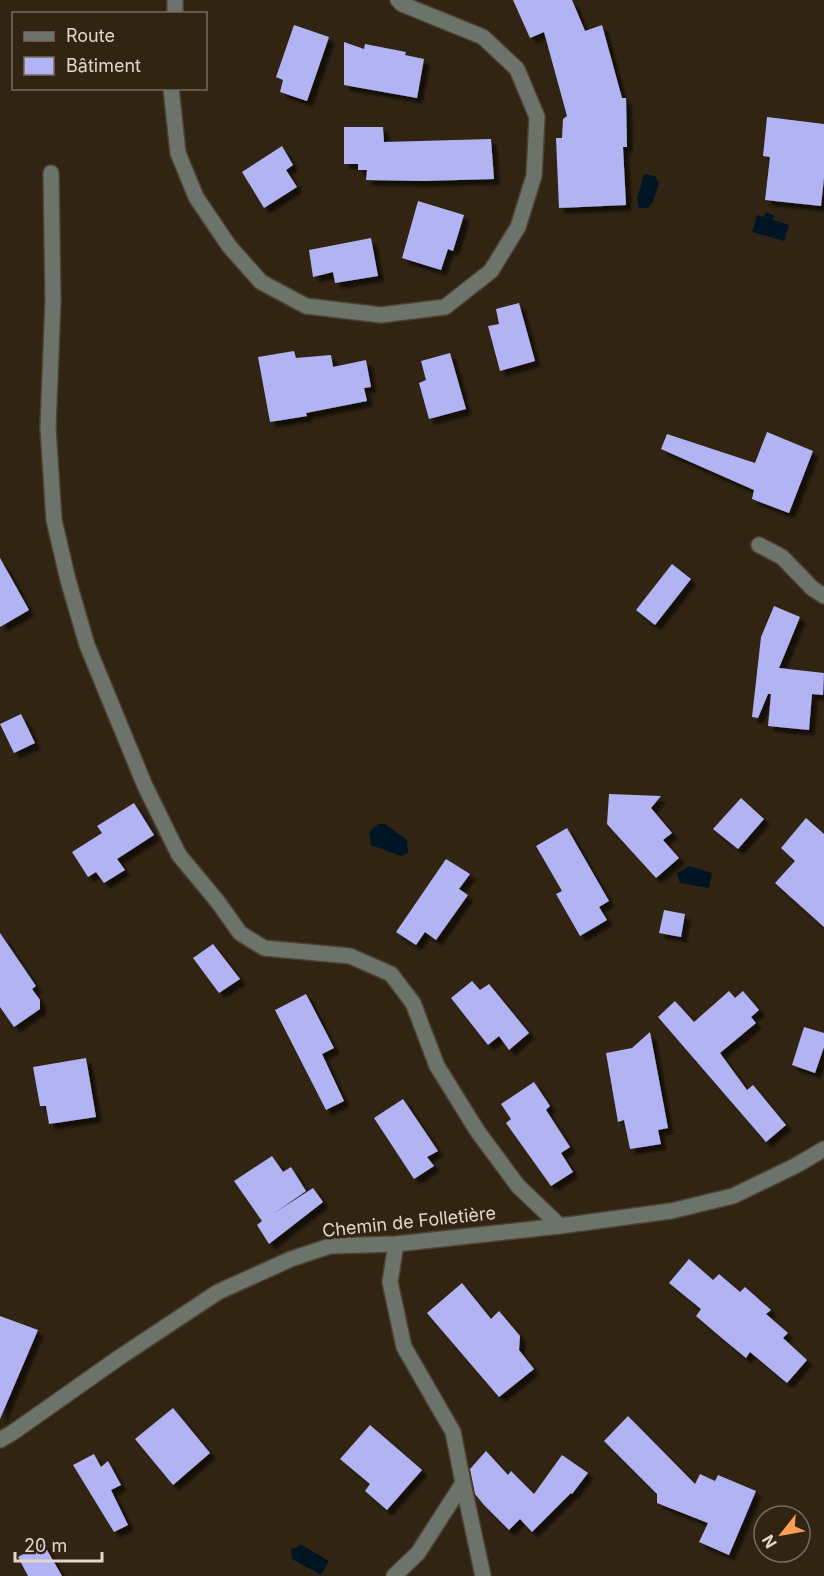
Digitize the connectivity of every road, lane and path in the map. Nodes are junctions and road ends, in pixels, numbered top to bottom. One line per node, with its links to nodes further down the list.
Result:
1 (398, 0): 2 (street)
2 (171, 90)
3 (51, 173): 7 (street)
4 (759, 544): 5 (street)
5 (824, 596)
6 (824, 1149): 7 (street, Chemin de Folletière)
7 (560, 1226): 8 (street, Chemin de Folletière)
8 (396, 1244): 9 (street, Chemin de Folletière); 10 (street)
9 (0, 1440)
10 (463, 1483): 11 (street); 12 (street)
11 (394, 1576)
12 (483, 1576)

